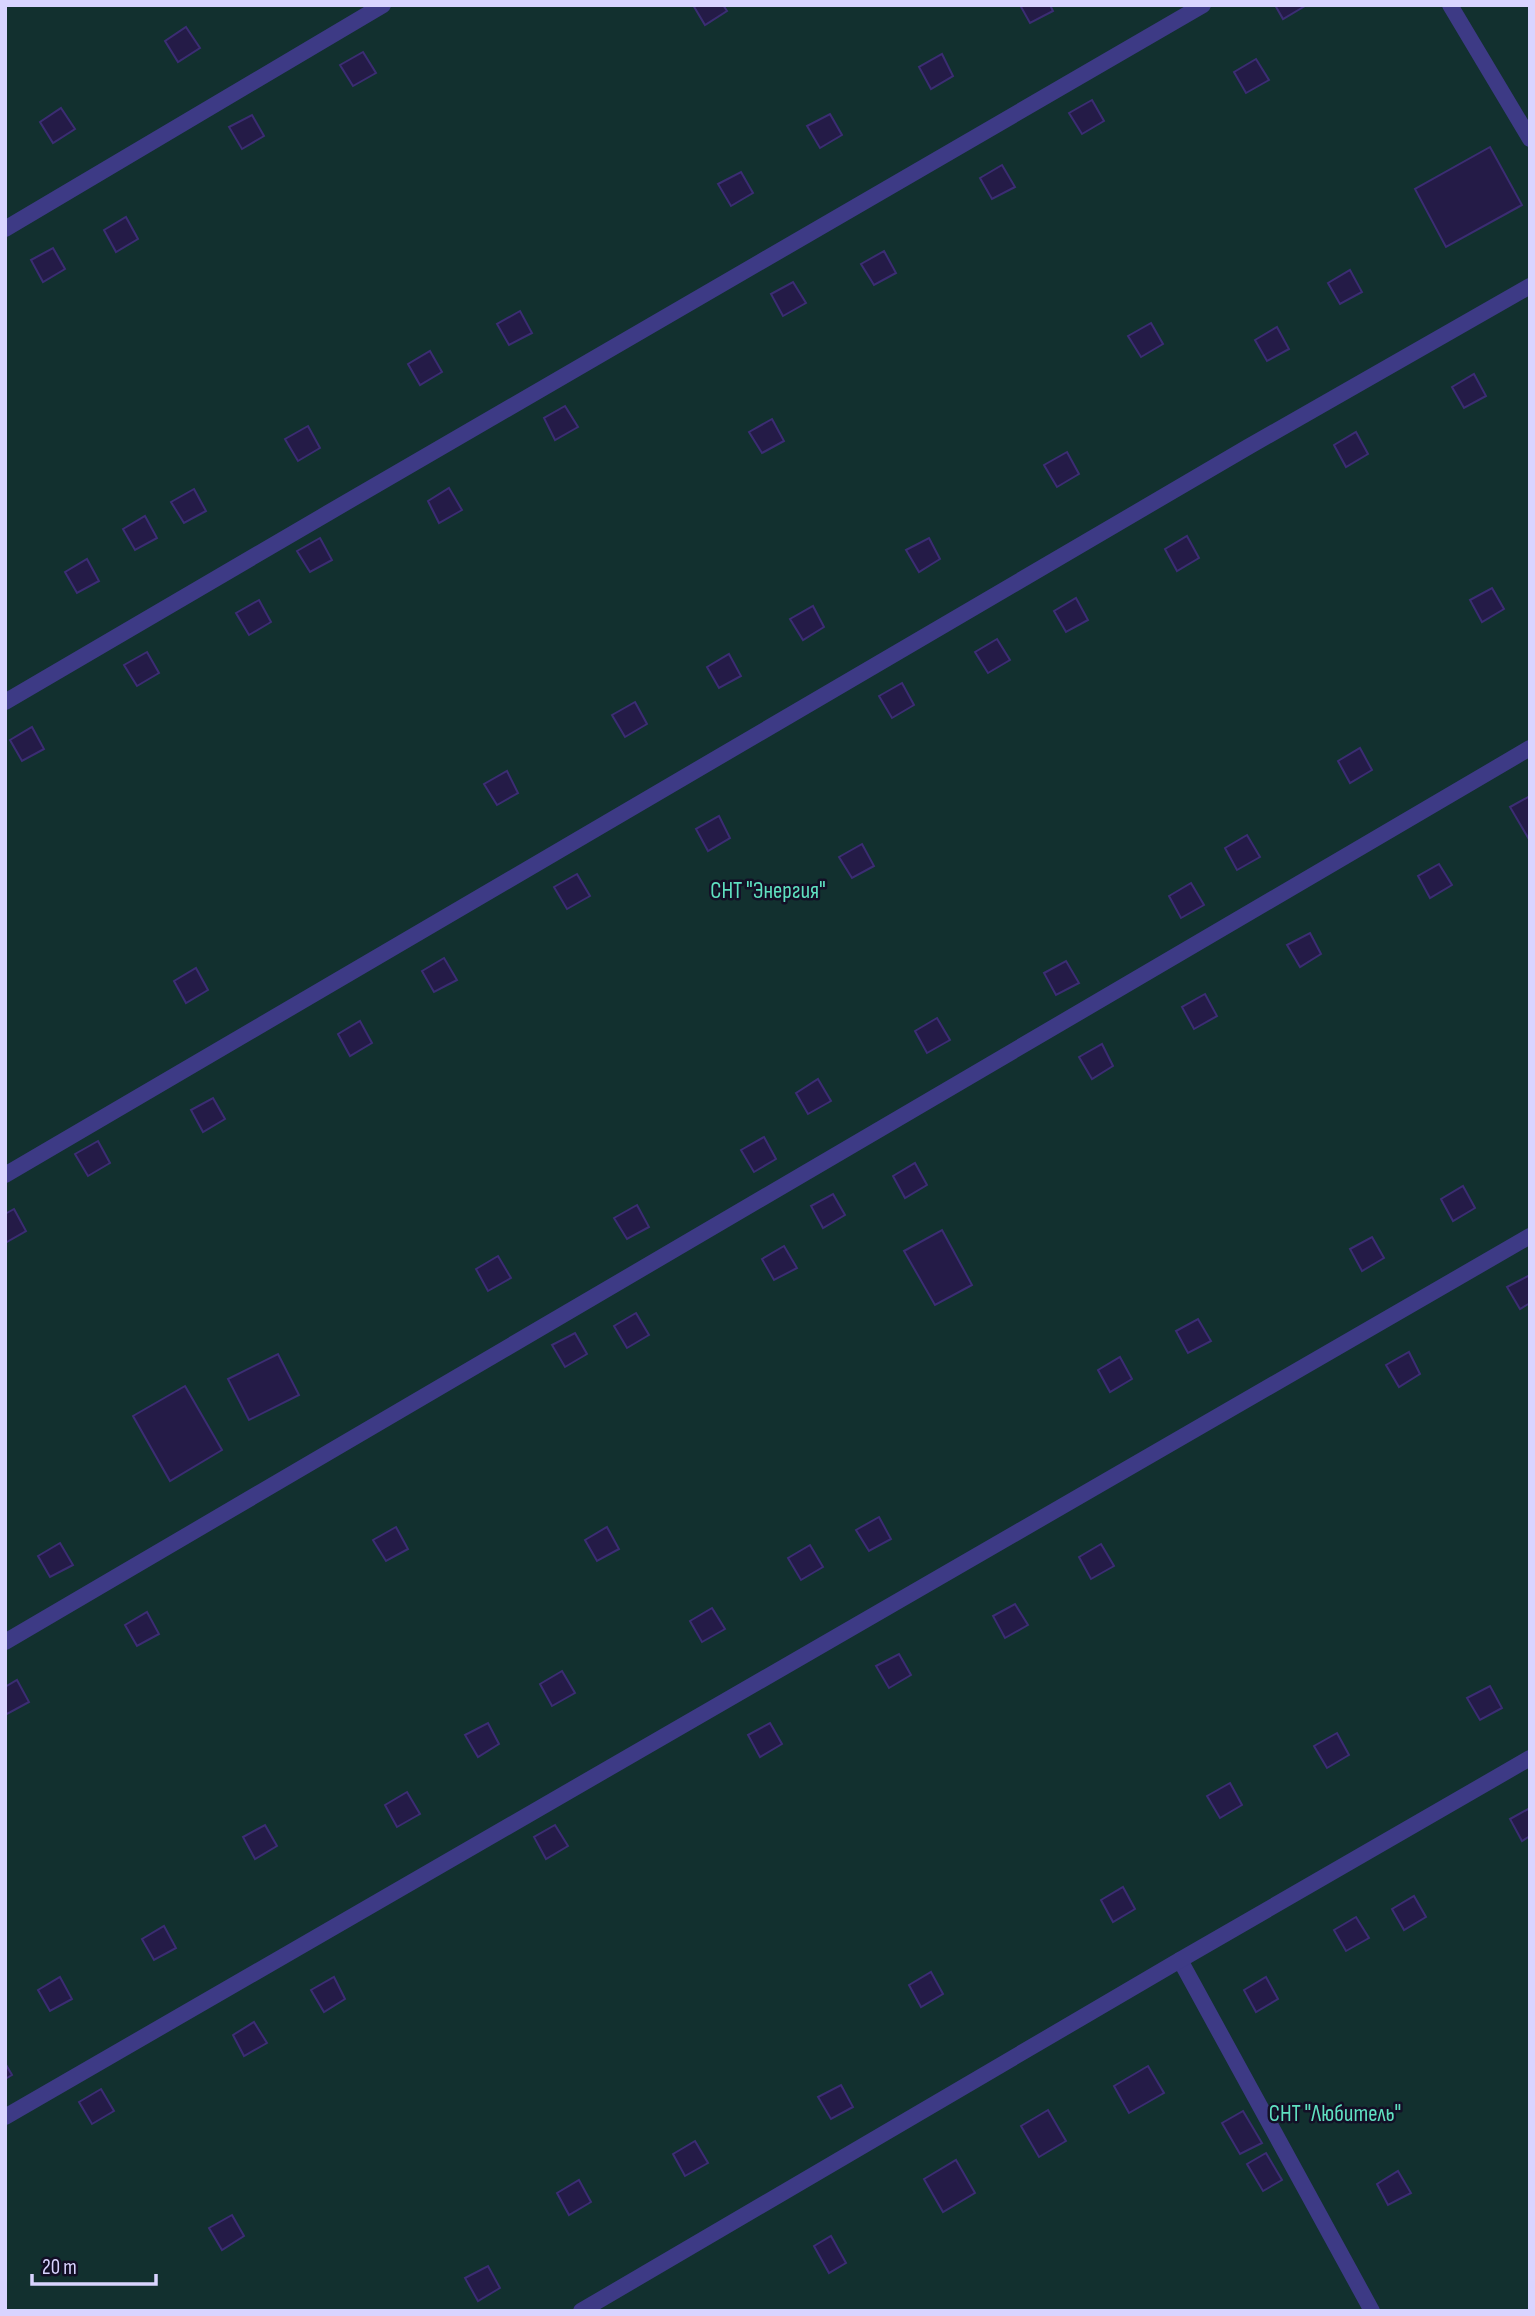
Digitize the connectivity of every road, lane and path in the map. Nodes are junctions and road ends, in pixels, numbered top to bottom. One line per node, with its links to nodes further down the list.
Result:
1 (383, 5): 5 (lane)
2 (1203, 5): 7 (lane)
3 (1450, 5): 4 (lane)
4 (1530, 139)
5 (5, 229)
6 (1530, 286): 9 (lane)
7 (5, 702)
8 (1530, 748): 11 (lane)
9 (5, 1175)
10 (1530, 1236): 14 (lane)
11 (5, 1643)
12 (1530, 1758): 13 (lane)
13 (1180, 1960): 15 (lane); 16 (lane)
14 (5, 2117)
15 (581, 2311)
16 (1372, 2311)

